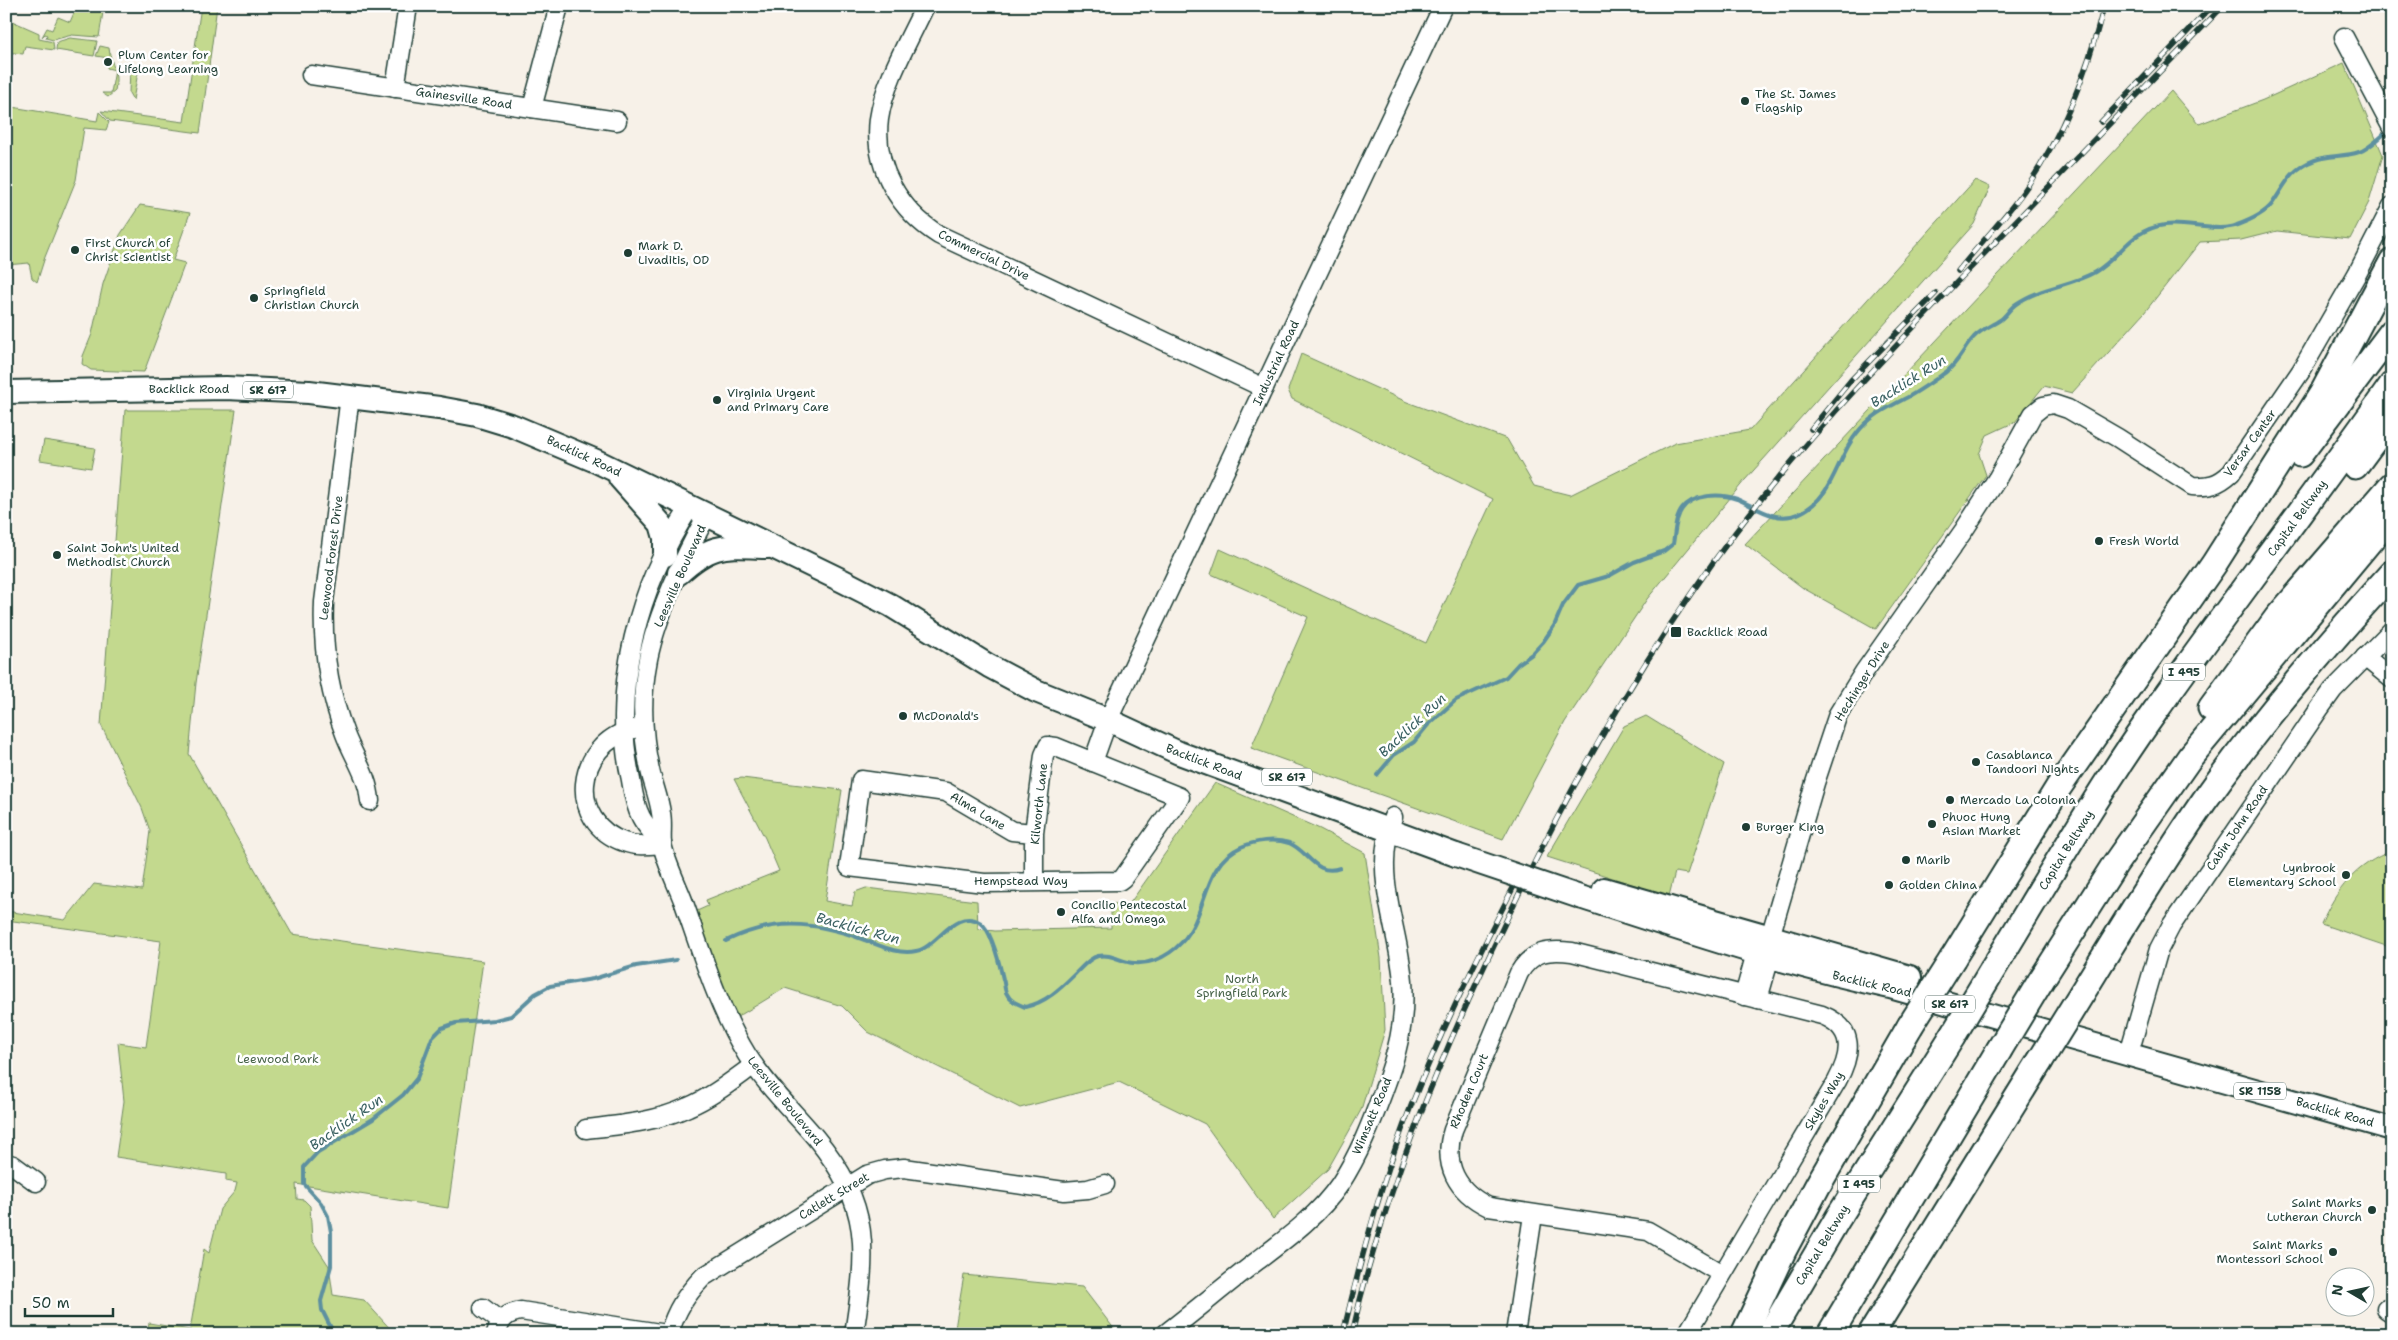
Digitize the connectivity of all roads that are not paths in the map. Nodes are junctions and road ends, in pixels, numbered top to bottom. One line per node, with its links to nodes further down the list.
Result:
1 (408, 6): 7 (street)
2 (559, 6): 8 (street)
3 (925, 6): 15 (street, Commercial Drive)
4 (1443, 6): 15 (street, Industrial Road)
5 (2344, 37): 10 (street)
6 (311, 75): 7 (street, Gainesville Road)
7 (395, 88): 8 (street, Gainesville Road)
8 (532, 108): 9 (street, Gainesville Road)
9 (616, 121)
10 (2388, 121)
11 (2392, 206): 19 (street, Versar Center)
12 (2392, 262): 25 (highway)
13 (2392, 332): 25 (highway)
14 (2392, 385): 43 (highway, Capital Beltway / I 495)
15 (1264, 388): 31 (street, Industrial Road)
16 (6, 392): 17 (main road, Backlick Road / SR 617)
17 (350, 396): 20 (main road, Backlick Road / SR 617); 37 (street, Leewood Forest Drive)
18 (2388, 422): 43 (highway)
19 (2010, 451): 42 (street, Hechinger Drive)
20 (613, 470): 22 (main road, Backlick Road / SR 617); 24 (main road)
21 (2389, 501): 65 (highway, bridge)
22 (699, 511): 23 (main road, Backlick Road / SR 617); 24 (street, Leesville Boulevard); 26 (street, Leesville Boulevard)
23 (777, 547): 26 (main road); 31 (main road, Backlick Road / SR 617)
24 (665, 555): 33 (street, Leesville Boulevard)
25 (2214, 564): 63 (highway, bridge)
26 (679, 573): 32 (street, Leesville Boulevard)
27 (2392, 575): 66 (highway, bridge)
28 (2392, 630): 29 (street, Cabin John Road)
29 (2365, 657): 30 (street); 45 (street, Cabin John Road)
30 (2392, 679)
31 (1108, 720): 34 (street); 38 (main road, Backlick Road / SR 617)
32 (643, 727): 33 (street); 40 (street, Leesville Boulevard)
33 (623, 732): 40 (street, Leesville Boulevard); 40 (street)
34 (1093, 762): 36 (street, Kilworth Lane); 39 (street, Kilworth Lane)
35 (862, 780): 39 (street, Alma Lane); 41 (street, Hempstead Way)
36 (1180, 797): 41 (street, Hempstead Way)
37 (370, 801)
38 (1391, 824): 42 (main road, Backlick Road / SR 617); 60 (street, Wimsatt Road)
39 (1034, 833): 41 (street, Kilworth Lane)
40 (662, 844): 46 (street, Leesville Boulevard)
41 (1034, 882)
42 (1765, 949): 44 (street); 45 (main road, Backlick Road / SR 617)
43 (1993, 969): 64 (highway, Capital Beltway / I 495, bridge)
44 (1751, 997): 54 (street, Rhoden Court); 55 (street, Skyles Way)
45 (2131, 1046): 47 (main road, Backlick Road / SR 617); 49 (main road, Backlick Road / SR 1158)
46 (754, 1065): 48 (street); 53 (street, Leesville Boulevard)
47 (2392, 1113)
48 (586, 1128)
49 (2392, 1129)
50 (6, 1163): 51 (street)
51 (36, 1182)
52 (1105, 1184): 53 (street, Catlett Street)
53 (849, 1185): 58 (street, Catlett Street); 59 (street, Leesville Boulevard)
54 (1533, 1215): 55 (street, Rhoden Court); 61 (street)
55 (1722, 1274): 62 (street, Skyles Way)
56 (483, 1308): 57 (street)
57 (498, 1327): 58 (street)
58 (668, 1334)
59 (854, 1334)
60 (1164, 1334)
61 (1515, 1334)
62 (1686, 1334)
63 (1744, 1334)
64 (1770, 1334)
65 (1830, 1334)
66 (1871, 1334)

